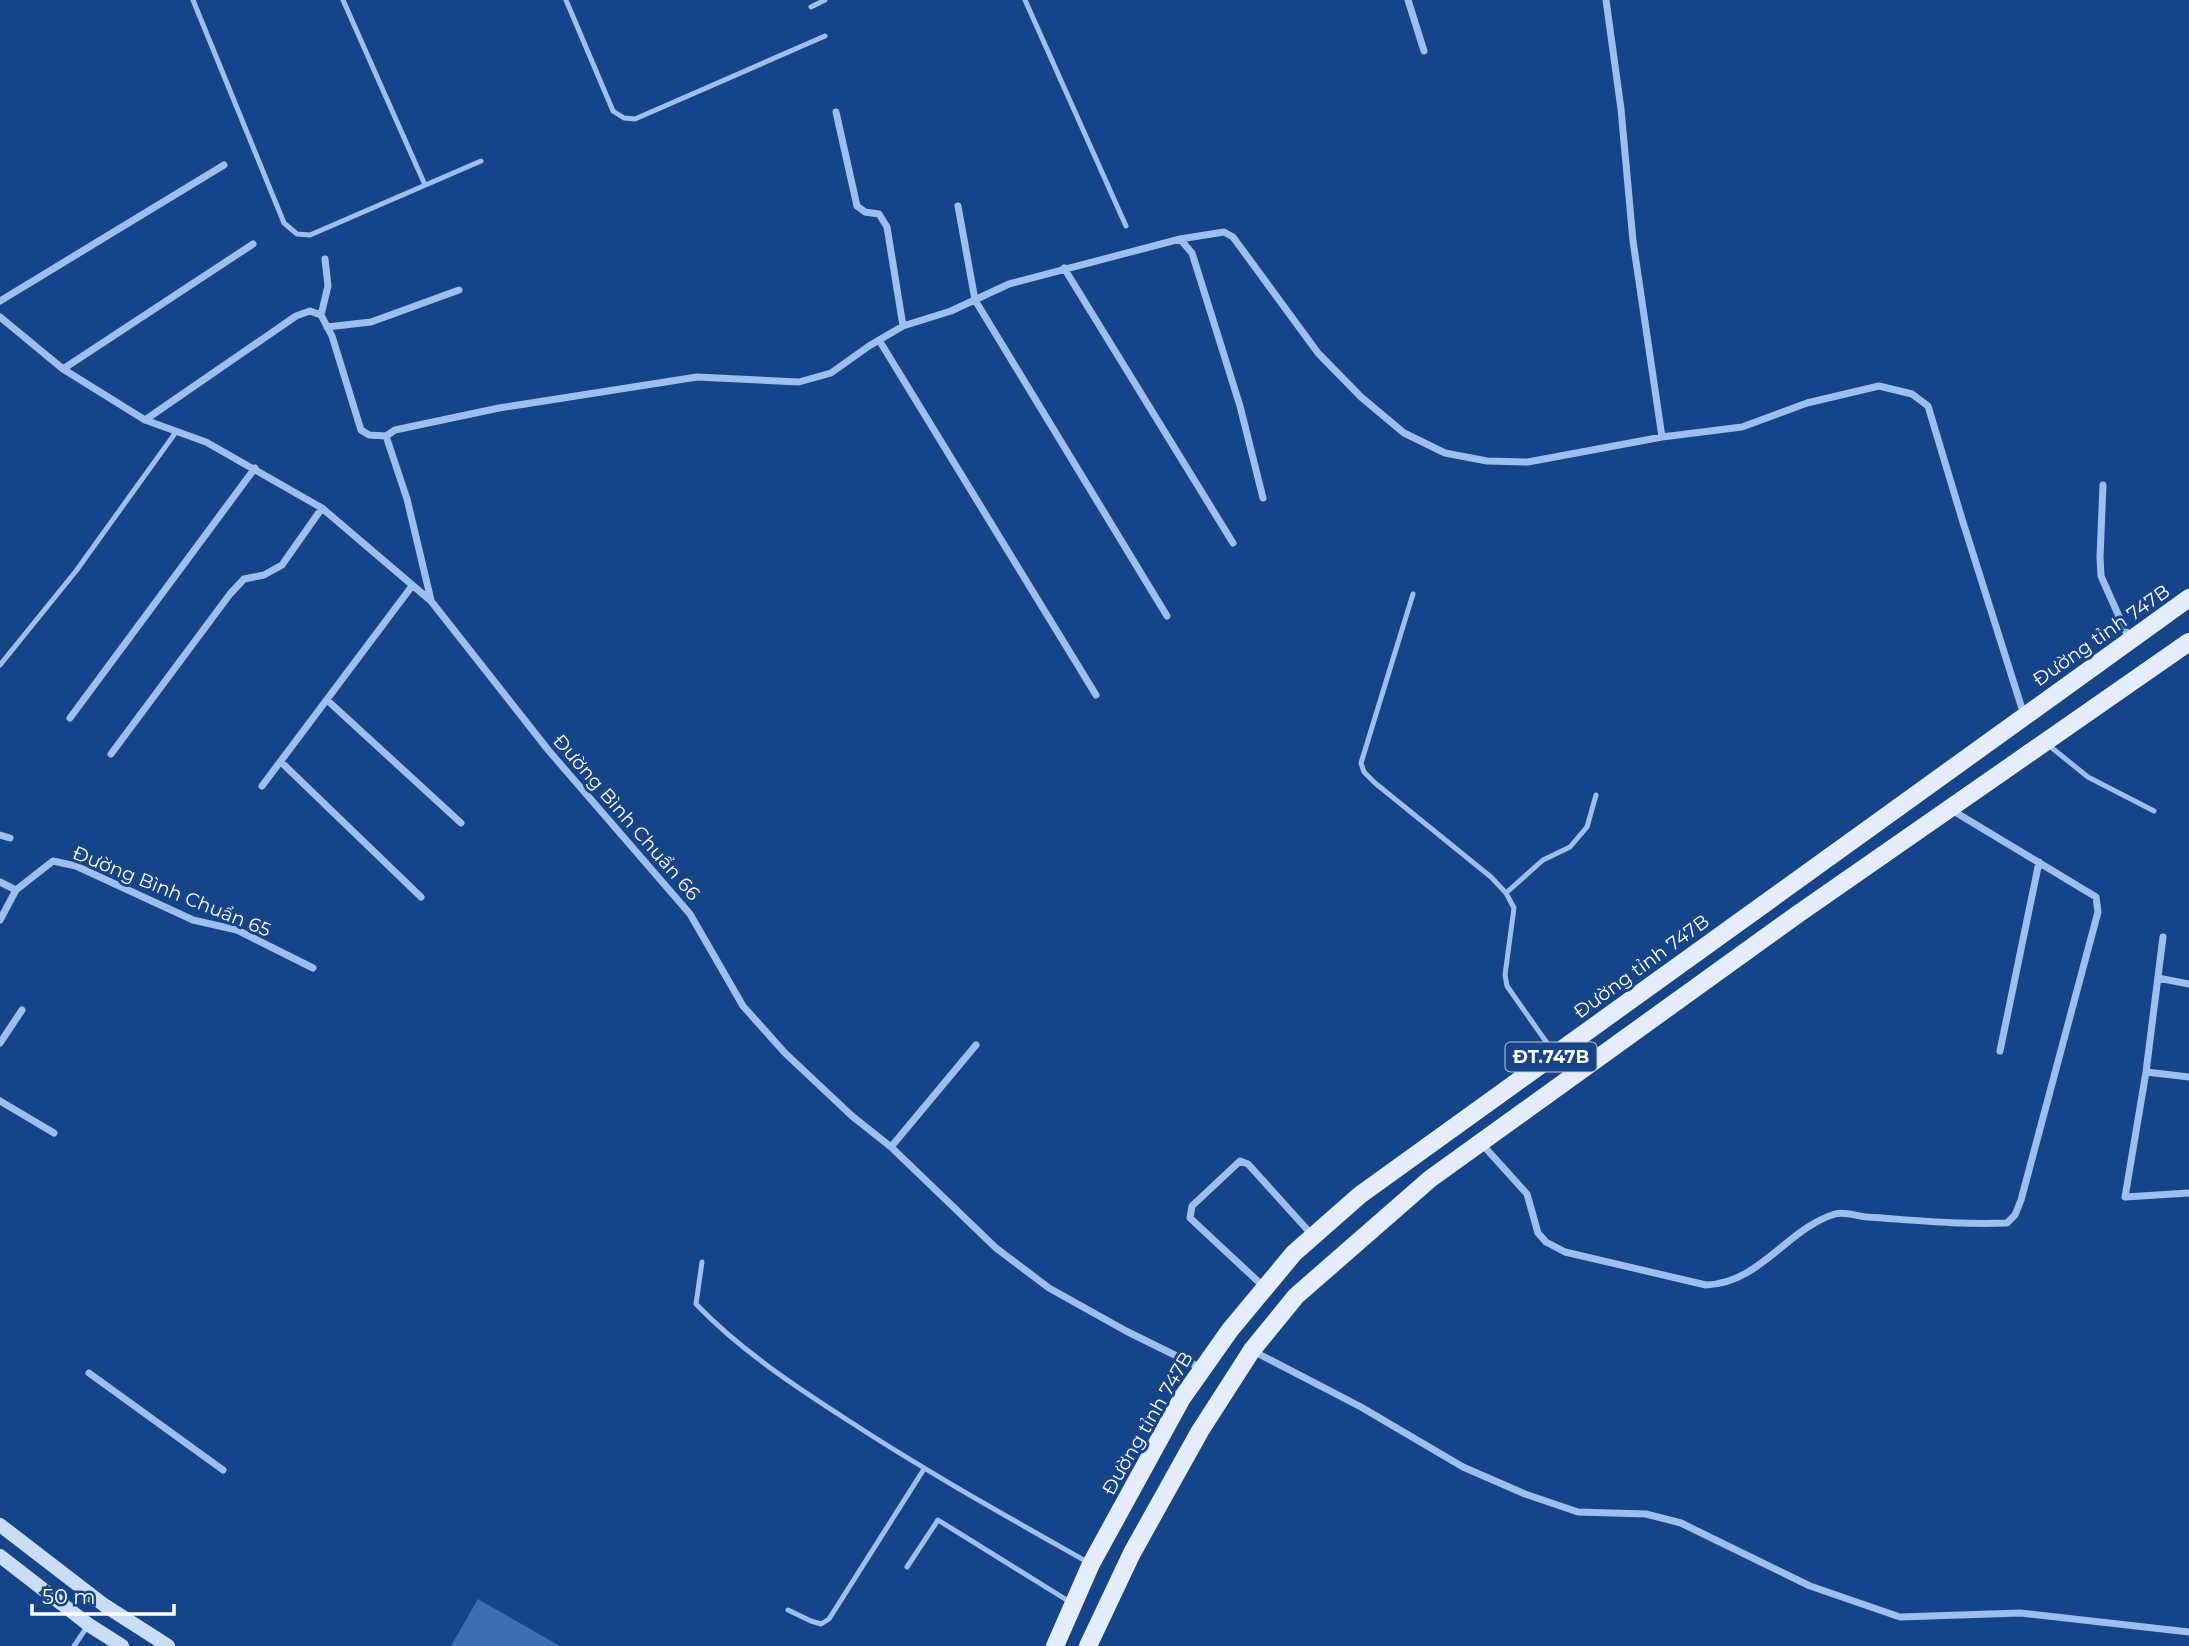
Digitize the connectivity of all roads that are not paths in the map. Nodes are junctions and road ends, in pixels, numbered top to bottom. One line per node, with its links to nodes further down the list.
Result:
1 (193, 0): 14 (lane)
2 (343, 0): 14 (lane)
3 (566, 0): 9 (lane)
4 (825, 0): 8 (lane)
5 (1025, 0): 16 (lane)
6 (1408, 0): 10 (street)
7 (1606, 0): 33 (street)
8 (811, 7)
9 (825, 36)
10 (1424, 51)
11 (836, 112): 26 (street)
12 (481, 161): 14 (lane)
13 (224, 165): 23 (street)
14 (425, 185)
15 (958, 206): 22 (street)
16 (1126, 226)
17 (1180, 239): 20 (street); 33 (street); 36 (street)
18 (253, 244): 29 (street)
19 (325, 259): 24 (street)
20 (1064, 268): 22 (street); 38 (street)
21 (459, 290): 27 (street)
22 (975, 300): 26 (street); 43 (street)
23 (0, 301)
24 (321, 316): 27 (street); 30 (street)
25 (1, 320): 29 (street, Đường Bình Chuẩn 66)
26 (903, 326): 28 (street)
27 (327, 327): 32 (street)
28 (879, 340): 32 (street); 47 (street)
29 (64, 369): 30 (street, Đường Bình Chuẩn 66)
30 (145, 421): 31 (street, Đường Bình Chuẩn 66)
31 (176, 432): 34 (street, Đường Bình Chuẩn 66); 46 (lane)
32 (386, 436): 42 (street)
33 (1662, 438): 49 (street)
34 (255, 468): 37 (street, Đường Bình Chuẩn 66); 50 (street)
35 (2103, 485): 44 (street)
36 (1264, 498)
37 (322, 508): 39 (street, Đường Bình Chuẩn 66); 52 (street)
38 (1233, 543)
39 (412, 586): 42 (street, Đường Bình Chuẩn 66); 48 (street)
40 (1413, 594): 64 (lane)
41 (2189, 598): 44 (main road, Đường tỉnh 747B / ĐT.747B)
42 (431, 601): 83 (street, Đường Bình Chuẩn 66)
43 (1167, 616)
44 (2130, 640): 49 (main road, Đường tỉnh 747B / ĐT.747B)
45 (2189, 642): 51 (main road, ĐT.747B)
46 (0, 665)
47 (1096, 695)
48 (327, 700): 53 (street); 58 (street)
49 (2024, 715): 66 (main road, Đường tỉnh 747B / ĐT.747B)
50 (70, 718)
51 (2045, 742): 56 (main road, ĐT.747B); 57 (lane)
52 (111, 754)
53 (281, 762): 54 (street); 65 (street)
54 (262, 786)
55 (1596, 795): 64 (lane)
56 (1950, 808): 61 (street); 69 (main road, ĐT.747B)
57 (2154, 811)
58 (461, 822)
59 (0, 835): 60 (street)
60 (10, 838)
61 (2039, 862): 76 (street); 82 (street)
62 (0, 882): 63 (street)
63 (16, 890): 67 (street, Đường Bình Chuẩn 65); 70 (street, Đường Bình Chuẩn 65)
64 (1506, 892): 77 (lane)
65 (421, 897)
66 (1743, 918): 69 (main road); 77 (main road, Đường tỉnh 747B / ĐT.747B)
67 (0, 920)
68 (2163, 937): 71 (street)
69 (1759, 942): 82 (main road, ĐT.747B)
70 (313, 968)
71 (2158, 978): 72 (street); 78 (street)
72 (2189, 984)
73 (22, 1010): 74 (street)
74 (0, 1043)
75 (976, 1045): 83 (street)
76 (2000, 1051)
77 (1555, 1054): 85 (main road, Đường tỉnh 747B / ĐT.747B)
78 (2146, 1072): 79 (street); 84 (street)
79 (2189, 1077)
80 (0, 1101): 81 (street)
81 (54, 1133)
82 (1480, 1143): 88 (main road, ĐT.747B)
83 (891, 1147): 89 (street, Đường Bình Chuẩn 66)
84 (2189, 1194)
85 (1313, 1236): 87 (main road, Đường tỉnh 747B / ĐT.747B); 87 (street)
86 (702, 1262): 91 (lane)
87 (1265, 1288): 89 (main road, Đường tỉnh 747B / ĐT.747B)
88 (1252, 1350): 100 (street); 105 (main road, ĐT.747B)
89 (1202, 1369): 95 (main road, Đường tỉnh 747B / ĐT.747B)
90 (89, 1373): 92 (street)
91 (924, 1469): 95 (lane); 98 (lane)
92 (223, 1470)
93 (0, 1525): 103 (main road)
94 (0, 1556): 99 (main road)
95 (1091, 1564): 97 (main road, Đường tỉnh 747B / ĐT.747B)
96 (906, 1567): 97 (lane)
97 (1073, 1604): 104 (main road, Đường tỉnh 747B / ĐT.747B)
98 (788, 1610)
99 (89, 1625): 101 (lane); 102 (main road)
100 (2189, 1632)
101 (74, 1646)
102 (122, 1646)
103 (168, 1646)
104 (1055, 1646)
105 (1089, 1646)

